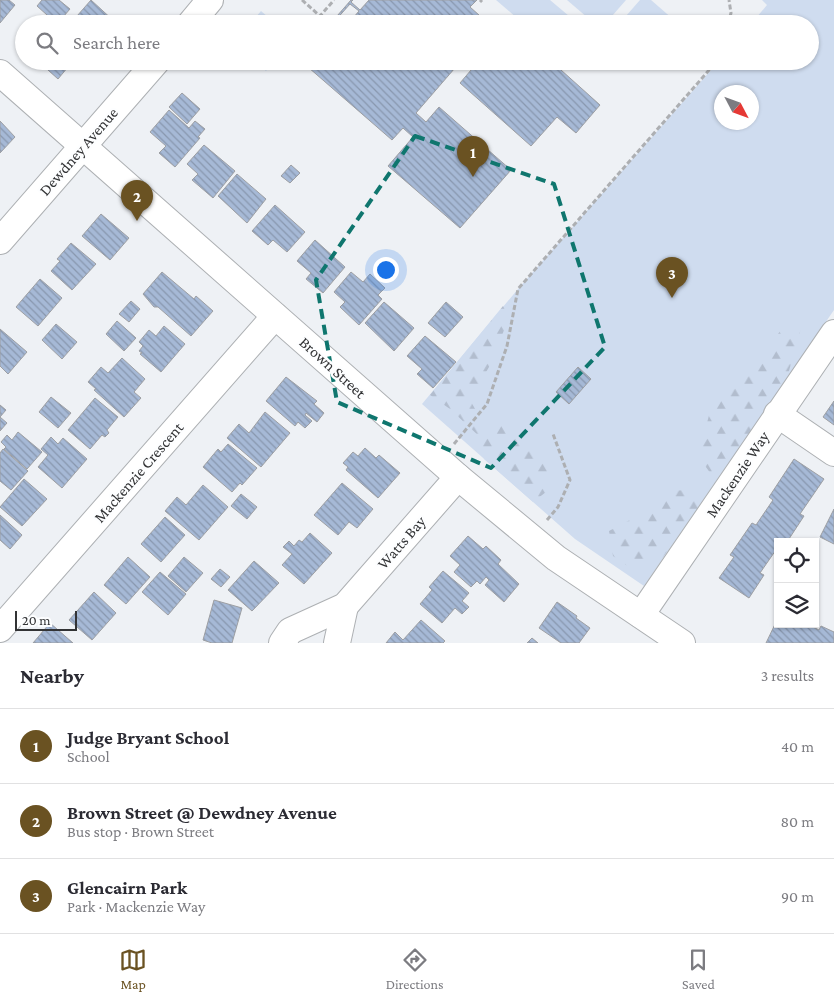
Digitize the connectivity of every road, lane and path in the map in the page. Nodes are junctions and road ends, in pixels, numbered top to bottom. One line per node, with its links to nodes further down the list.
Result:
1 (210, 0): 5 (street)
2 (302, 0): 6 (path)
3 (334, 0): 7 (path)
4 (729, 0): 8 (path)
5 (198, 15)
6 (319, 15)
7 (321, 15)
8 (730, 15)
9 (149, 70): 12 (street, Dewdney Avenue)
10 (709, 70): 19 (path)
11 (0, 73): 12 (street, Brown Street)
12 (83, 146): 13 (street, Dewdney Avenue); 14 (street, Brown Street)
13 (0, 241)
14 (275, 316): 19 (street, Brown Street); 23 (street, Mackenzie Crescent)
15 (834, 333): 16 (street, Mackenzie Way)
16 (778, 414): 18 (street); 22 (street, Mackenzie Way)
17 (553, 434): 20 (path)
18 (834, 453)
19 (449, 470): 20 (street, Brown Street); 21 (street, Watts Bay)
20 (532, 538): 22 (street, Brown Street)
21 (345, 606): 24 (street, Watts Bay); 25 (street, Watts Bay)
22 (647, 628): 26 (street, Brown Street)
23 (0, 629)
24 (282, 643)
25 (337, 643)
26 (682, 643)

